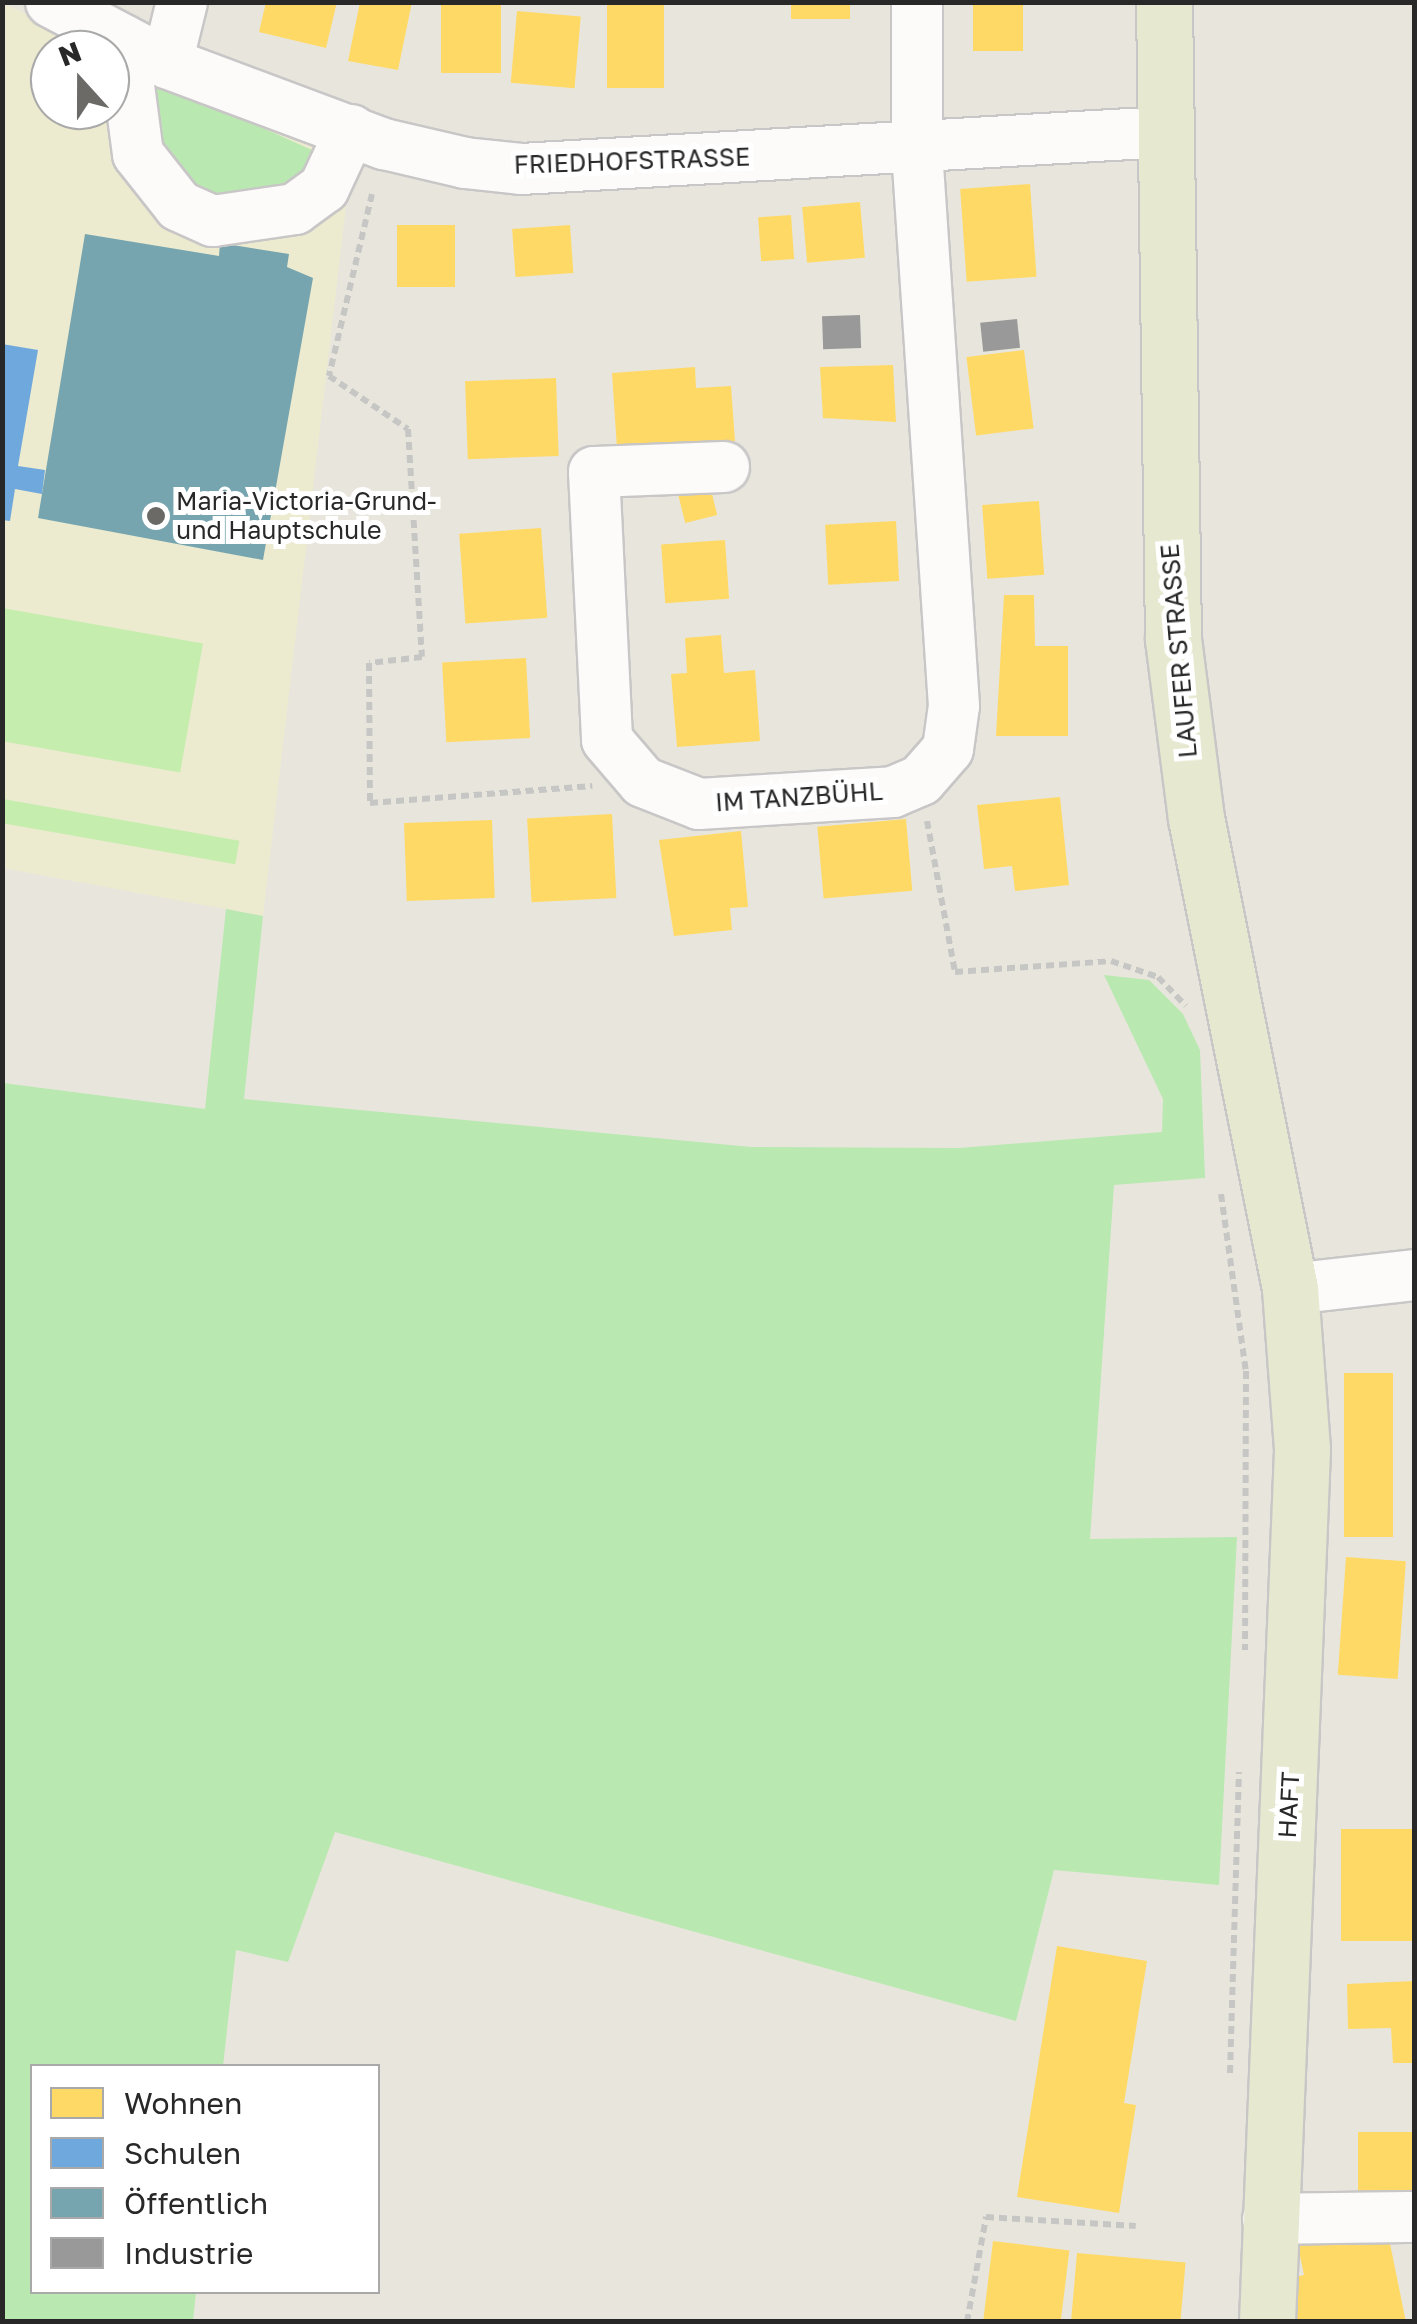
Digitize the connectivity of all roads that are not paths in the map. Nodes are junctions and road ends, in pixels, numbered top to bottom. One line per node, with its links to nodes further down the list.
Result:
1 (51, 2): 5 (street, FRIEDHOFSTRASSE)
2 (182, 2): 7 (street)
3 (917, 2): 11 (street)
4 (1164, 2): 9 (main road, LAUFER STRASSE)
5 (104, 30)
6 (130, 44): 7 (street, FRIEDHOFSTRASSE)
7 (167, 62): 10 (street, FRIEDHOFSTRASSE)
8 (130, 93): 10 (street)
9 (1164, 132): 11 (street, FRIEDHOFSTRASSE); 14 (main road, LAUFER STRASSE)
10 (368, 137): 11 (street, FRIEDHOFSTRASSE)
11 (918, 150): 12 (street, IM TANZBÜHL)
12 (724, 468)
13 (1414, 1275): 14 (street)
14 (1290, 1289): 16 (main road, HAFT)
15 (1414, 2217): 16 (street)
16 (1268, 2219): 17 (main road, HAFT)
17 (1266, 2322)

